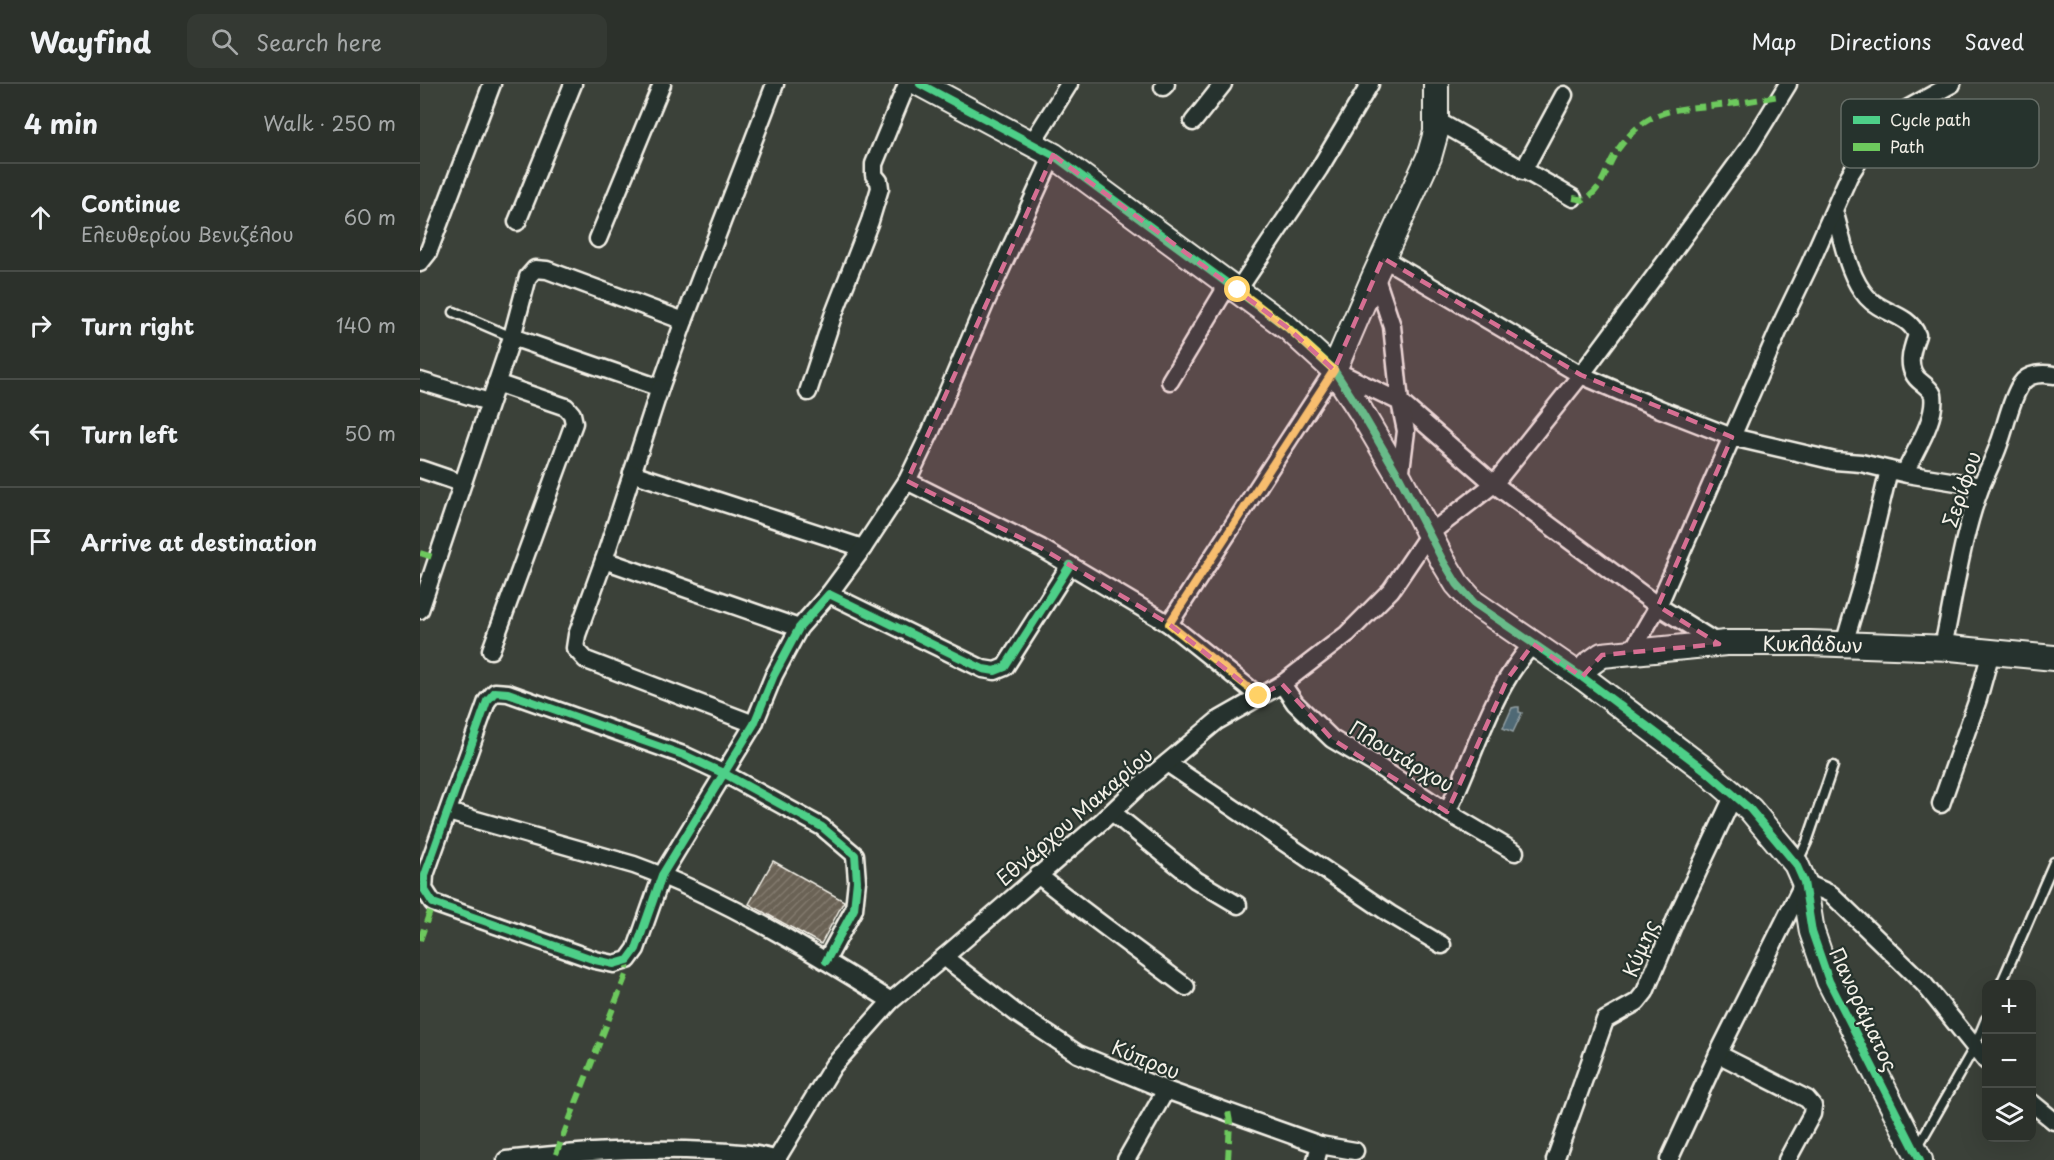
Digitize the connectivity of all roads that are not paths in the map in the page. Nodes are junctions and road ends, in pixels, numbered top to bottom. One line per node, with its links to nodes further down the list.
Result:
1 (492, 84): 24 (street)
2 (573, 84): 22 (street)
3 (662, 84): 23 (street)
4 (775, 84): 28 (street)
5 (907, 84): 37 (street)
6 (920, 84): 17 (street)
7 (1069, 84): 17 (street)
8 (1223, 84): 16 (street)
9 (1370, 84): 26 (street)
10 (1436, 84): 15 (street)
11 (1788, 84): 31 (street, Εθνάρχου Μακαρίου)
12 (1952, 84): 14 (street)
13 (1564, 95): 19 (street)
14 (1925, 99)
15 (1436, 120): 19 (street); 25 (street)
16 (1193, 122)
17 (1043, 149): 26 (street); 45 (street)
18 (1854, 168): 21 (street)
19 (1523, 171): 20 (street)
20 (1573, 198)
21 (1834, 211): 40 (street); 42 (street)
22 (517, 222)
23 (598, 239)
24 (420, 263)
25 (1379, 266): 30 (street); 31 (street); 39 (street)
26 (1234, 286): 30 (street); 34 (street)
27 (454, 312): 29 (lane)
28 (684, 321): 29 (street); 36 (street)
29 (512, 337): 35 (street); 36 (street)
30 (1334, 370): 39 (street); 44 (street); 56 (street)
31 (1581, 375): 40 (street); 47 (street, Εθνάρχου Μακαρίου)
32 (2054, 375): 48 (street, Σερίφου)
33 (420, 381): 38 (street)
34 (1170, 381)
35 (496, 383): 38 (street); 62 (street)
36 (660, 388): 43 (street)
37 (808, 392)
38 (489, 402): 46 (street)
39 (1400, 402): 44 (street); 47 (street)
40 (1732, 437): 42 (street); 54 (street)
41 (420, 469): 46 (street)
42 (1897, 471): 48 (street); 60 (street)
43 (632, 473): 50 (street); 51 (street)
44 (1400, 478): 49 (street)
45 (907, 480): 50 (street); 52 (street)
46 (461, 483): 55 (street)
47 (1494, 484): 49 (street, Εθνάρχου Μακαρίου); 54 (street)
48 (1981, 486): 61 (street, Σερίφου)
49 (1429, 534): 58 (street); 67 (street, Εθνάρχου Μακαρίου)
50 (863, 548): 53 (street)
51 (604, 560): 57 (street); 69 (street)
52 (1070, 565): 53 (street); 56 (street)
53 (829, 594): 57 (street)
54 (1658, 606): 59 (street); 63 (street)
55 (420, 610)
56 (1169, 624): 68 (street)
57 (799, 628): 69 (street)
58 (1533, 644): 66 (street); 77 (street, Πλουτάρχου)
59 (1719, 644): 60 (street, Κυκλάδων); 63 (street, Κυκλάδων)
60 (1844, 644): 61 (street, Κυκλάδων)
61 (1943, 647): 64 (street, Κυκλάδων)
62 (491, 650)
63 (1632, 651): 66 (street, Κυκλάδων)
64 (1991, 652): 65 (street, Κυκλάδων); 74 (street)
65 (2054, 658)
66 (1582, 677): 73 (street)
67 (1282, 684): 68 (street, Εθνάρχου Μακαρίου); 77 (street, Πλουτάρχου)
68 (1259, 696): 70 (street, Εθνάρχου Μακαρίου)
69 (754, 724): 72 (street)
70 (1167, 763): 76 (street, Εθνάρχου Μακαρίου); 84 (street)
71 (1833, 766): 80 (lane)
72 (725, 774): 75 (street); 81 (street); 86 (street)
73 (1734, 795): 80 (street); 104 (street, Κύμης)
74 (1941, 804)
75 (448, 812): 81 (street); 81 (street)
76 (1112, 812): 82 (street, Εθνάρχου Μακαρίου); 83 (street)
77 (1447, 812): 78 (street)
78 (1515, 852)
79 (2054, 862): 87 (lane)
80 (1800, 873): 91 (street); 92 (street); 100 (street, Πανοράματος)
81 (663, 875): 86 (street)
82 (1038, 875): 85 (street, Εθνάρχου Μακαρίου); 88 (street)
83 (1238, 905)
84 (1442, 945)
85 (944, 957): 89 (street, Εθνάρχου Μακαρίου); 94 (street, Κύπρου)
86 (826, 961): 89 (street)
87 (2003, 980)
88 (1186, 987)
89 (891, 1001): 102 (street, Εθνάρχου Μακαρίου)
90 (1982, 1029): 91 (lane)
91 (1974, 1048): 93 (street); 100 (lane)
92 (1718, 1054): 105 (street); 106 (street)
93 (1982, 1057)
94 (1166, 1090): 98 (street, Κύπρου); 103 (street)
95 (2036, 1107): 96 (street)
96 (2054, 1121)
97 (1355, 1151): 98 (street, Κύπρου)
98 (1318, 1152)
99 (548, 1157): 101 (street); 102 (street)
100 (1915, 1157)
101 (506, 1160)
102 (777, 1160)
103 (1126, 1160)
104 (1555, 1160)
105 (1669, 1160)
106 (1787, 1160)

